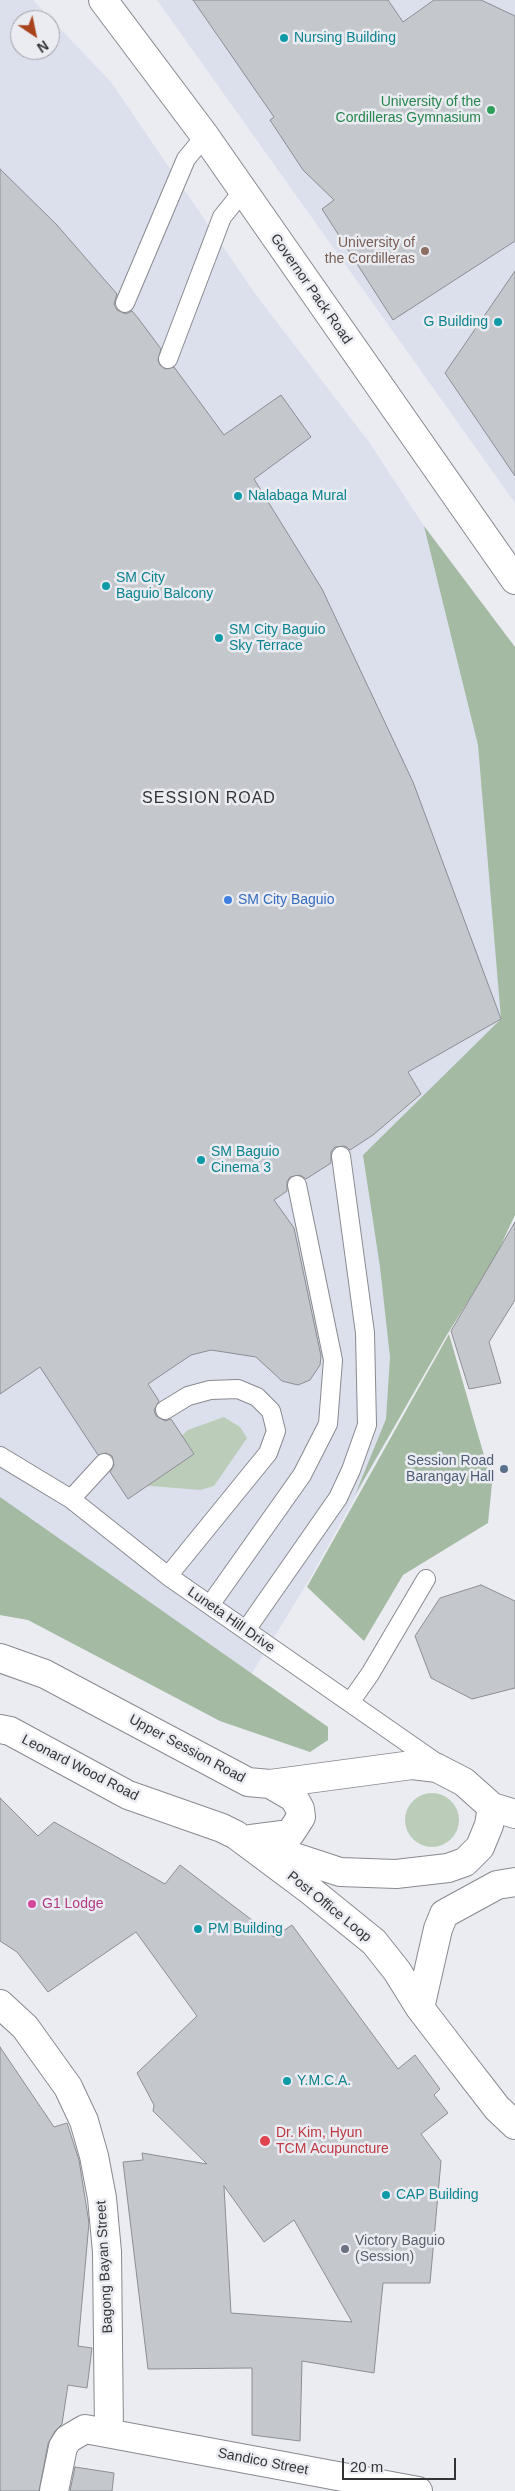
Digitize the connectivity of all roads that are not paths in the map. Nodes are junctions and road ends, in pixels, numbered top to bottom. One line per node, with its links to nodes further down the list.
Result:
1 (103, 0): 2 (main road, Governor Pack Road)
2 (205, 136): 3 (main road, Governor Pack Road); 4 (lane)
3 (243, 191): 5 (lane); 6 (main road, Governor Pack Road)
4 (125, 303)
5 (168, 359)
6 (512, 569)
7 (341, 1156): 16 (lane)
8 (297, 1185): 15 (lane)
9 (165, 1410): 13 (lane)
10 (0, 1456): 12 (lane, Luneta Hill Drive)
11 (104, 1463): 12 (lane)
12 (71, 1499): 13 (lane, Luneta Hill Drive)
13 (168, 1576): 15 (lane, Luneta Hill Drive)
14 (426, 1579): 18 (lane)
15 (210, 1605): 16 (lane, Luneta Hill Drive)
16 (246, 1630): 18 (lane, Luneta Hill Drive)
17 (0, 1658): 21 (main road, Upper Session Road)
18 (351, 1701): 20 (lane, Luneta Hill Drive)
19 (0, 1730): 23 (main road, Leonard Wood Road)
20 (464, 1782): 21 (main road, Upper Session Road); 22 (main road, Upper Session Road)
21 (270, 1784): 23 (main road)
22 (503, 1811): 23 (main road, Upper Session Road)
23 (244, 1840): 26 (main road, Post Office Loop)
24 (515, 1882): 26 (main road)
25 (0, 2004): 28 (main road, Bagong Bayan Street)
26 (420, 2008): 27 (main road, Post Office Loop)
27 (515, 2125)
28 (109, 2432): 29 (main road); 30 (main road, Sandico Street)
29 (54, 2491)
30 (418, 2491)

